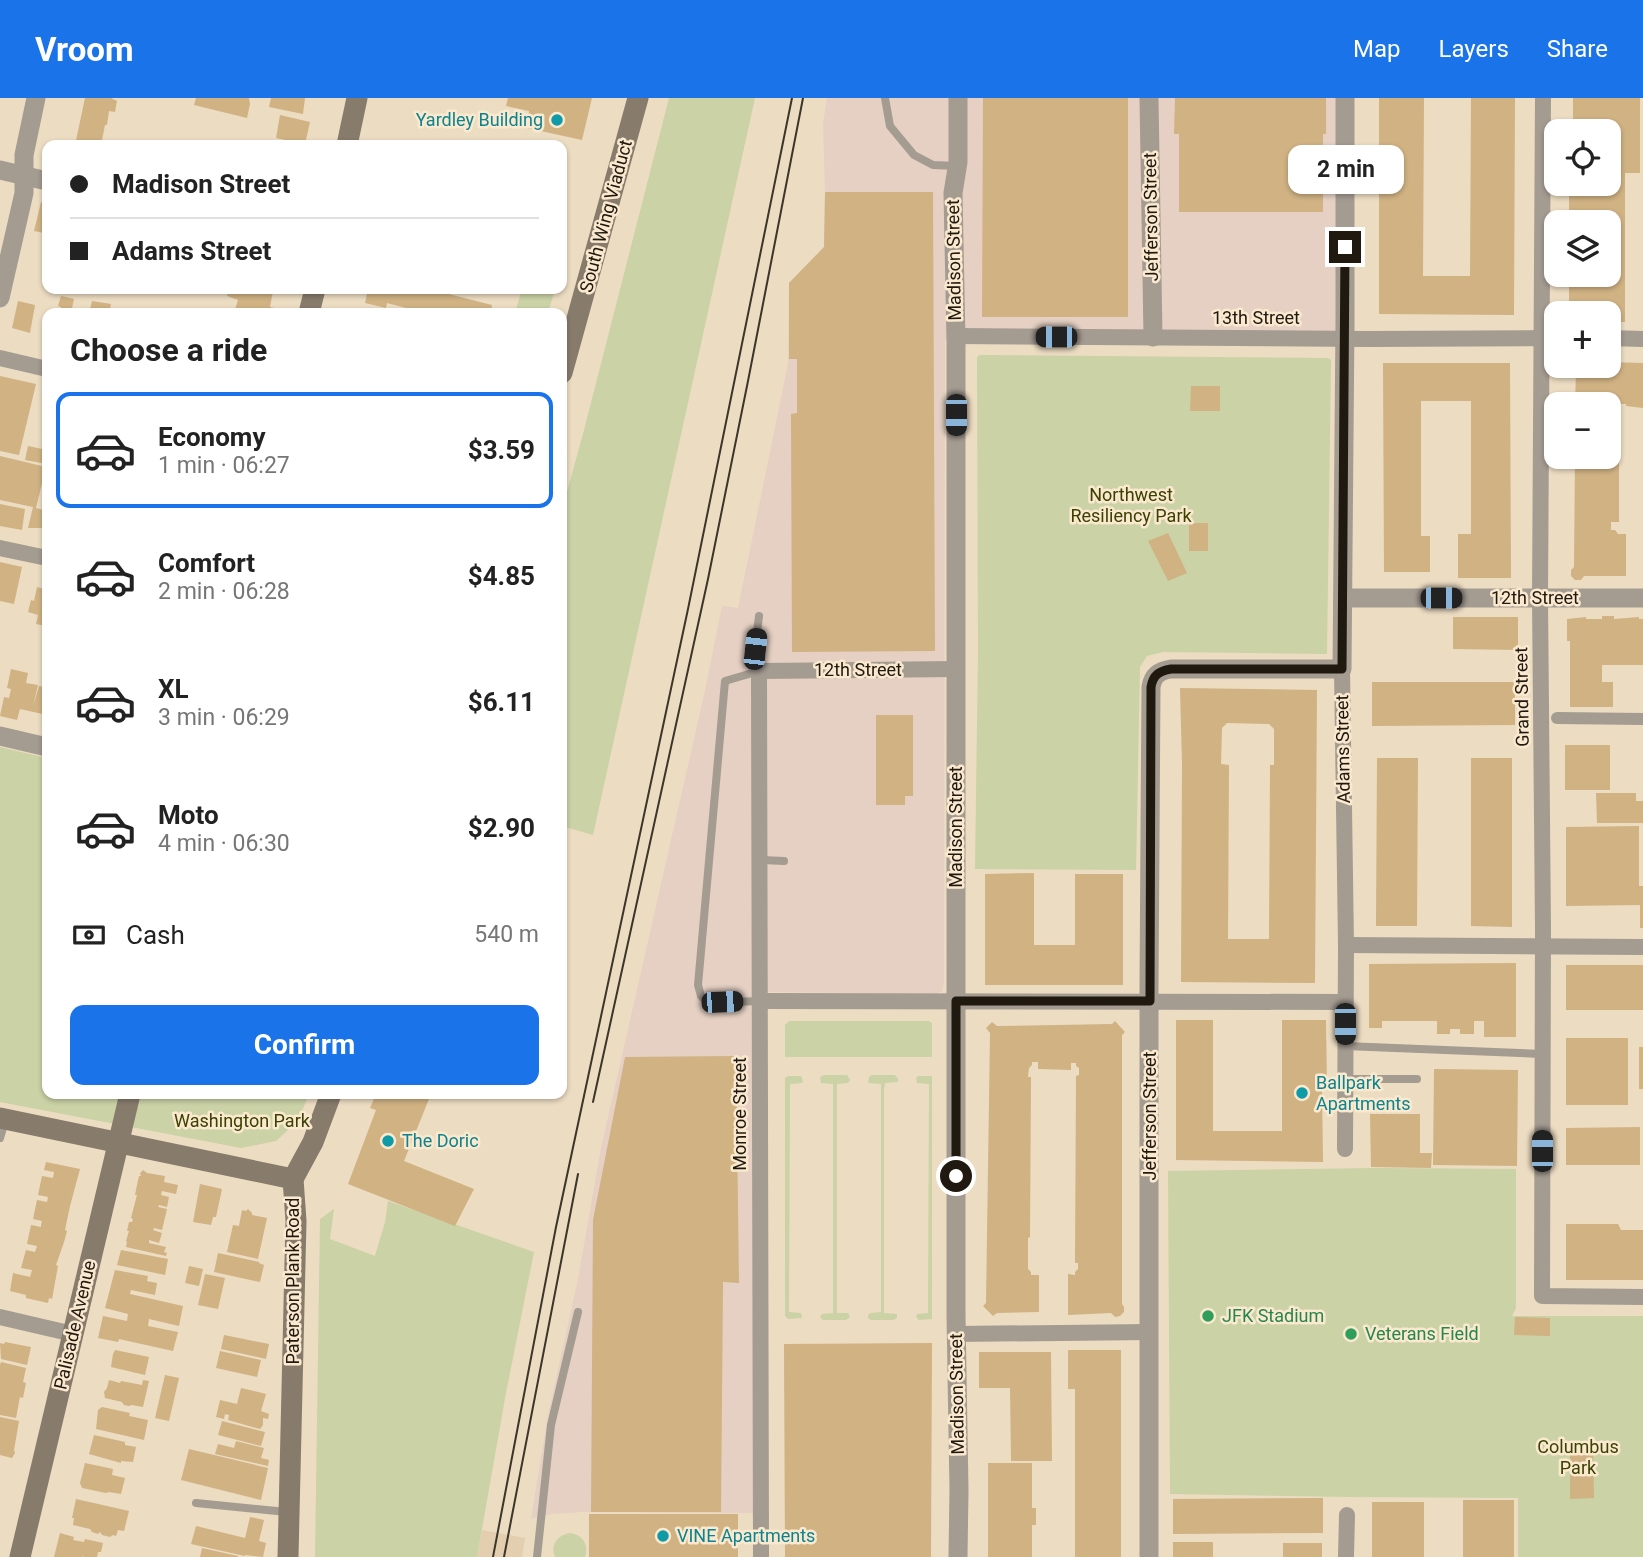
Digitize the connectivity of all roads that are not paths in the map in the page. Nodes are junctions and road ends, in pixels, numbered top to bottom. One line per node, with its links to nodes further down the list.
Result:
1 (36, 98): 12 (street)
2 (357, 98): 9 (main road)
3 (638, 98): 22 (main road, South Wing Viaduct)
4 (884, 98): 10 (lane)
5 (958, 98): 10 (street, Madison Street)
6 (1149, 98): 17 (street, Jefferson Street)
7 (1345, 98): 20 (street, Adams Street)
8 (1543, 98): 15 (street, Grand Street)
9 (348, 140)
10 (958, 166): 16 (street, Madison Street)
11 (0, 170): 12 (street)
12 (24, 176): 13 (street); 14 (street)
13 (42, 180)
14 (0, 298)
15 (1547, 301)
16 (956, 336): 17 (street, 13th Street); 32 (street, Madison Street)
17 (1153, 337): 20 (street, 13th Street)
18 (1544, 338): 20 (street, 13th Street)
19 (1621, 338): 21 (street)
20 (1345, 339): 28 (street, Adams Street)
21 (1643, 339)
22 (567, 355)
23 (0, 358): 24 (street)
24 (42, 368)
25 (1547, 378): 29 (street, Grand Street)
26 (0, 548): 27 (street)
27 (42, 557)
28 (1344, 598): 29 (street, 12th Street); 33 (street, Adams Street)
29 (1540, 598): 30 (street, 12th Street); 42 (street, Grand Street)
30 (1643, 598)
31 (759, 616): 34 (lane)
32 (957, 669): 34 (street, 12th Street); 45 (street, Madison Street)
33 (1342, 669): 41 (street, Adams Street); 46 (street, Jefferson Street)
34 (759, 671): 39 (street, Monroe Street); 44 (lane)
35 (1557, 719): 36 (street)
36 (1643, 719)
37 (0, 736): 38 (street)
38 (42, 746)
39 (759, 860): 40 (lane); 44 (street, Monroe Street)
40 (784, 861)
41 (1346, 945): 42 (street); 47 (street, Adams Street)
42 (1542, 947): 43 (street); 49 (street, Grand Street)
43 (1643, 947)
44 (759, 1001): 45 (street); 70 (street, Monroe Street)
45 (956, 1001): 46 (street); 63 (street, Madison Street)
46 (1150, 1001): 47 (street); 61 (street, Jefferson Street)
47 (1345, 1002): 48 (street, Adams Street)
48 (1345, 1046): 49 (lane); 50 (street, Adams Street)
49 (1542, 1054): 58 (street, Grand Street)
50 (1345, 1079): 51 (lane); 56 (street, Adams Street)
51 (1417, 1079)
52 (129, 1099): 55 (main road, Palisade Avenue)
53 (329, 1099): 57 (main road)
54 (2, 1125): 55 (main road, Paterson Plank Road)
55 (118, 1142): 57 (main road, Paterson Plank Road); 62 (main road, Palisade Avenue)
56 (1345, 1149)
57 (293, 1179): 65 (main road, Paterson Plank Road)
58 (1643, 1297)
59 (578, 1312): 69 (lane)
60 (0, 1317): 62 (street)
61 (1149, 1332): 63 (street); 72 (street, Jefferson Street)
62 (73, 1334): 67 (main road, Palisade Avenue)
63 (956, 1334): 71 (street, Madison Street)
64 (196, 1503): 65 (lane)
65 (289, 1512): 68 (main road, Paterson Plank Road)
66 (1347, 1515): 73 (street)
67 (20, 1557)
68 (288, 1557)
69 (537, 1557)
70 (761, 1557)
71 (958, 1557)
72 (1149, 1557)
73 (1346, 1557)

